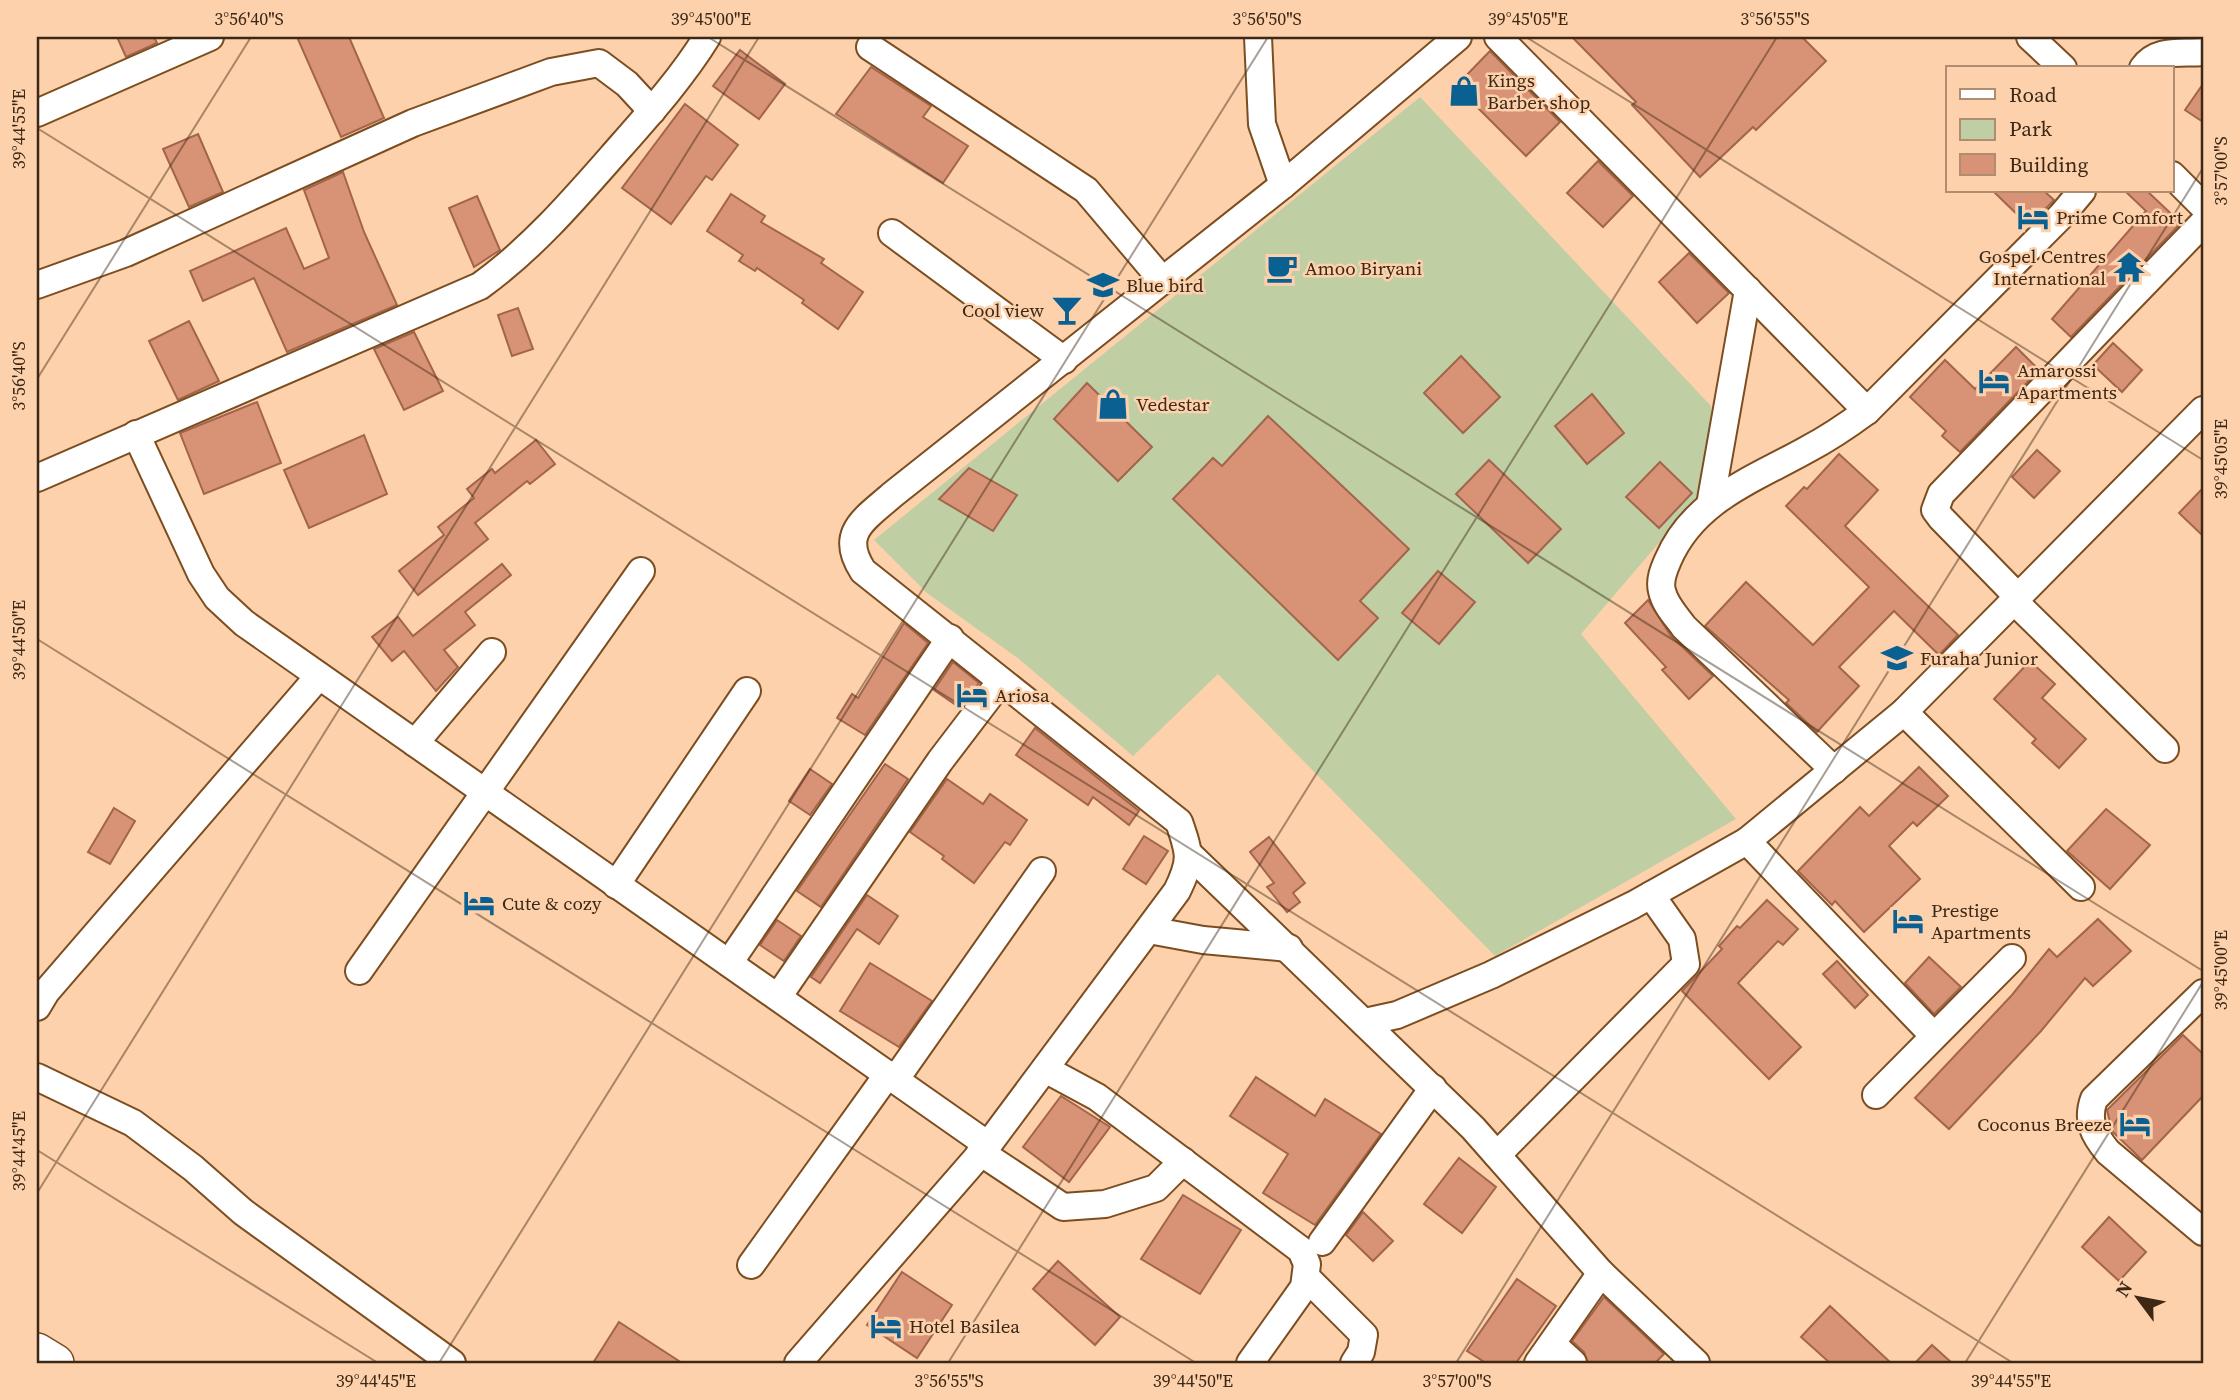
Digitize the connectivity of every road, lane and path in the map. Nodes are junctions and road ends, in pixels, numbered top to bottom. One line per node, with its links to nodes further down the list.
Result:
1 (707, 37): 12 (street)
2 (1258, 37): 15 (street)
3 (1458, 37): 15 (street)
4 (1498, 37): 22 (street)
5 (2030, 37): 10 (street)
6 (198, 39): 13 (street)
7 (2165, 45): 9 (street); 11 (street)
8 (870, 47): 20 (street)
9 (2203, 52)
10 (2061, 66)
11 (2145, 66)
12 (652, 111): 21 (street); 26 (street)
13 (37, 113)
14 (2174, 177): 17 (street)
15 (1283, 185): 20 (street)
16 (2081, 192): 25 (street)
17 (2203, 206)
18 (2203, 223): 30 (street)
19 (892, 233): 23 (street)
20 (1163, 281): 23 (street)
21 (37, 285)
22 (1748, 290): 25 (street); 28 (street)
23 (1064, 360): 31 (street)
24 (2203, 410): 30 (street)
25 (1867, 411): 28 (street)
26 (136, 434): 27 (street); 33 (street)
27 (37, 478)
28 (1710, 505): 39 (street)
29 (641, 571): 40 (street)
30 (2016, 599): 36 (street); 38 (street)
31 (950, 638): 34 (street); 50 (street)
32 (492, 652): 37 (street)
33 (319, 676): 37 (street); 53 (street)
34 (1001, 681): 42 (street); 54 (street)
35 (747, 691): 44 (street)
36 (1904, 712): 39 (street); 45 (street)
37 (415, 743): 40 (street)
38 (2165, 750)
39 (1834, 770): 41 (street)
40 (485, 792): 44 (street); 51 (street)
41 (1747, 841): 46 (street); 56 (street)
42 (1190, 855): 47 (street); 48 (street)
43 (1042, 871): 59 (street)
44 (616, 885): 50 (street)
45 (2081, 887)
46 (1651, 895): 55 (street); 63 (street)
47 (1149, 930): 48 (street); 57 (street)
48 (1289, 948): 55 (street)
49 (2012, 958): 56 (street)
50 (729, 963): 54 (street)
51 (359, 971)
52 (2203, 993): 65 (street)
53 (40, 995)
54 (778, 997): 59 (street)
55 (1365, 1022): 60 (street)
56 (1933, 1035): 61 (street)
57 (1045, 1069): 62 (street); 64 (street)
58 (37, 1077): 73 (street)
59 (891, 1077): 62 (street); 67 (street)
60 (1433, 1088): 63 (street); 66 (street)
61 (1876, 1095)
62 (984, 1149): 64 (street); 74 (street)
63 (1497, 1155): 68 (street)
64 (1183, 1161): 69 (street)
65 (2203, 1232)
66 (1322, 1242)
67 (751, 1265)
68 (1601, 1273): 71 (street); 78 (street)
69 (1307, 1278): 75 (street); 76 (street)
70 (37, 1352): 72 (highway)
71 (1545, 1353): 77 (street)
72 (55, 1363)
73 (452, 1363)
74 (798, 1363)
75 (1250, 1363)
76 (1354, 1363)
77 (1573, 1363)
78 (1696, 1363)

